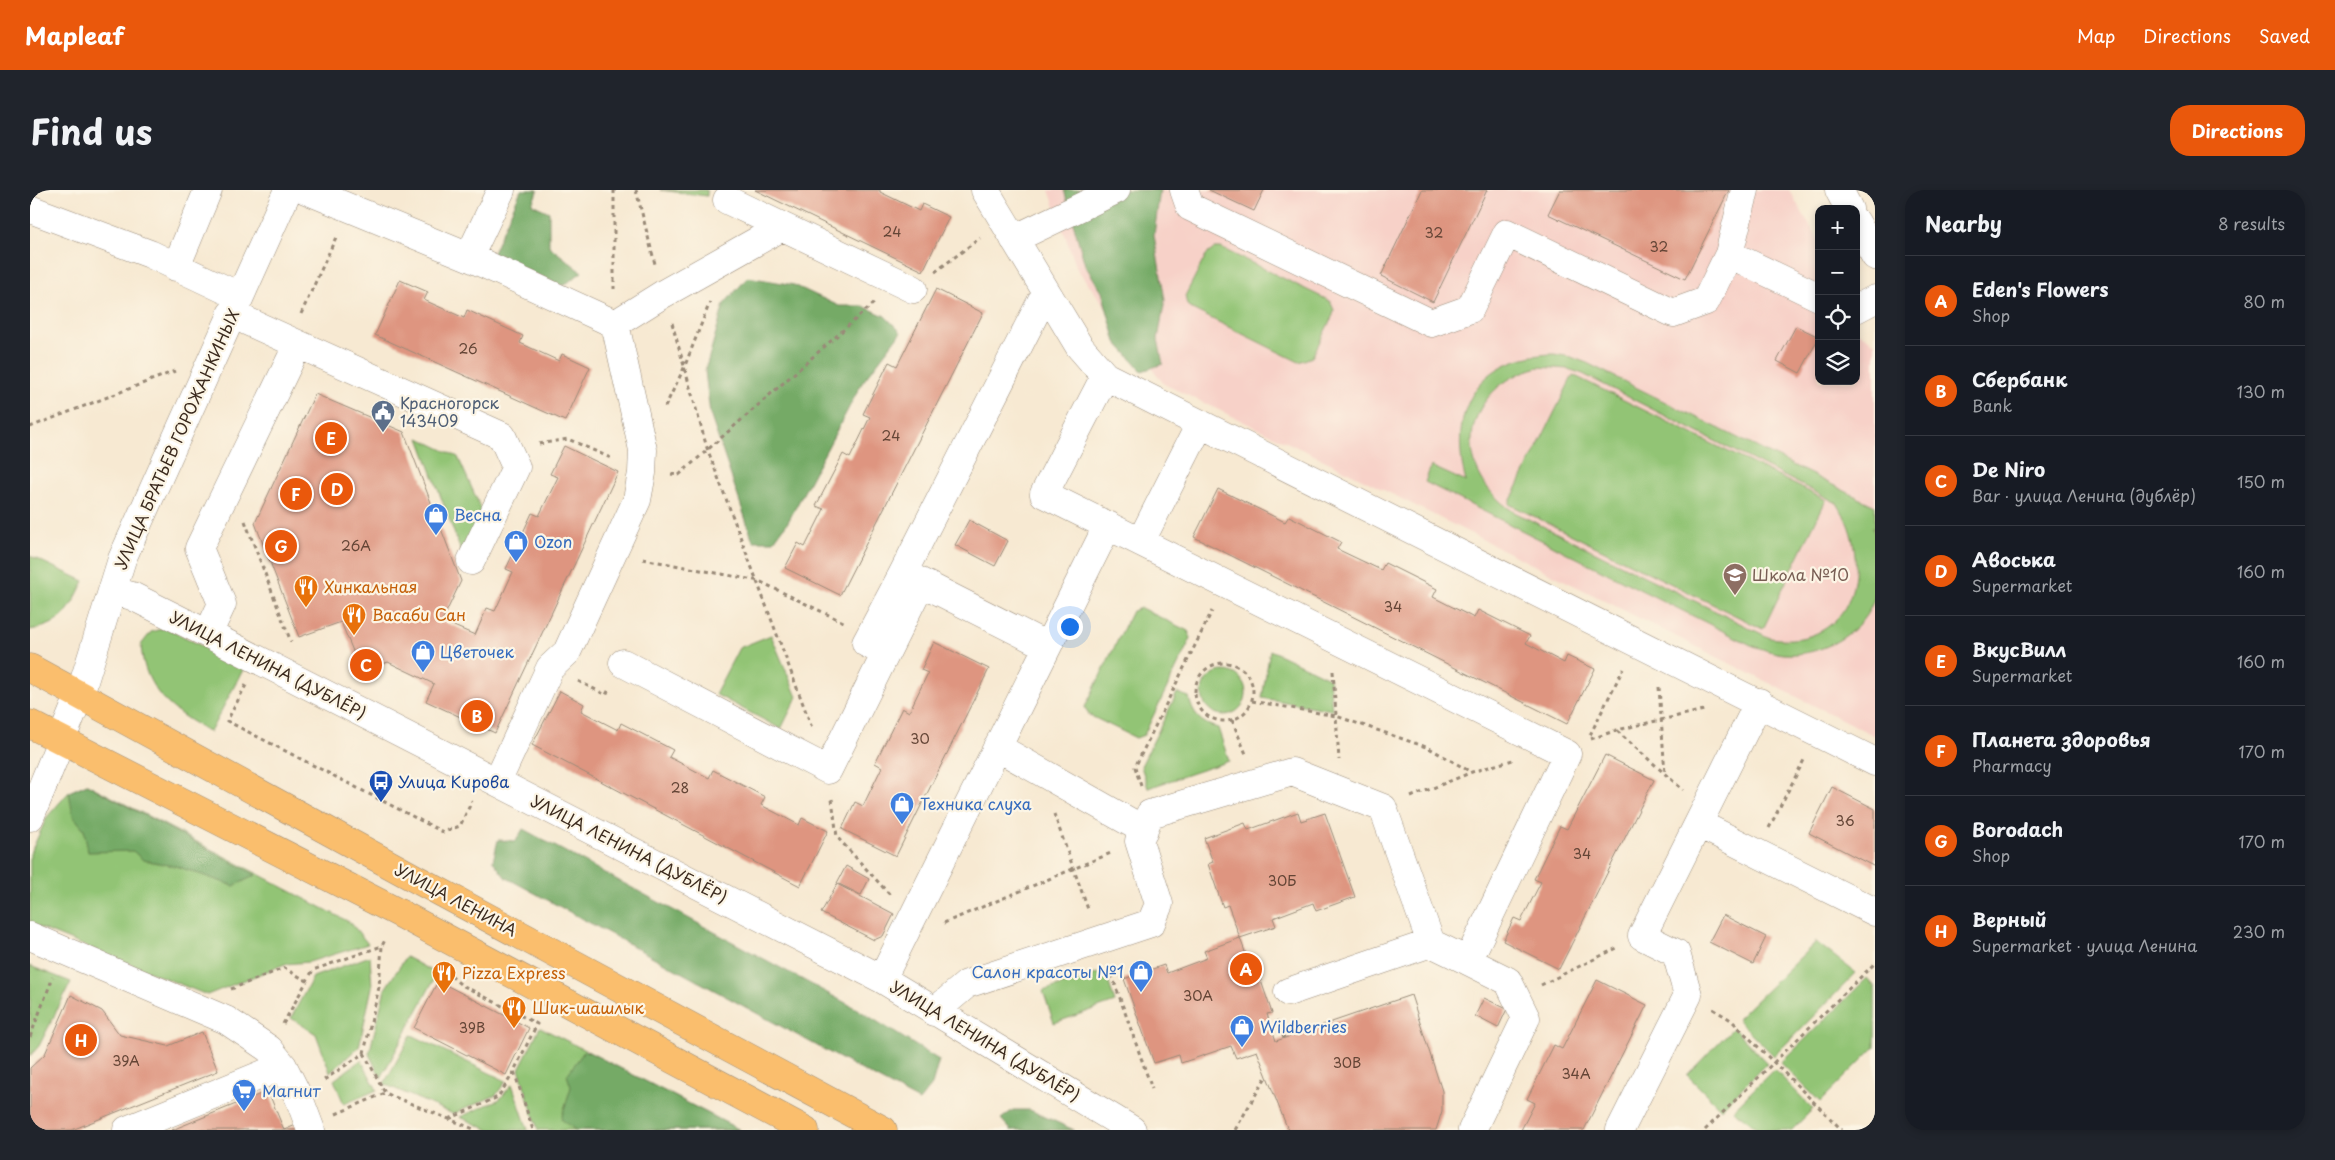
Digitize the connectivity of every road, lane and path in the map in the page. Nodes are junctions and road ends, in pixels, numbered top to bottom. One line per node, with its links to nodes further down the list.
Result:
1 (208, 190): 23 (street)
2 (288, 190): 29 (street, УЛИЦА БРАТЬЕВ ГОРОЖАНКИНЫХ)
3 (306, 190): 14 (street)
4 (501, 190): 21 (street)
5 (614, 190): 31 (path)
6 (636, 190): 26 (path)
7 (985, 190): 18 (street)
8 (1116, 190): 18 (street)
9 (1184, 190): 19 (street)
10 (1745, 190): 19 (street)
11 (1838, 190): 13 (street)
12 (727, 200): 16 (street)
13 (1847, 205)
14 (350, 208): 21 (street); 32 (path)
15 (30, 209): 23 (street)
16 (782, 227): 22 (street); 24 (street)
17 (1860, 229): 20 (street)
18 (1009, 230): 24 (path); 25 (street)
19 (1729, 254): 27 (street)
20 (1875, 256)
21 (470, 257): 31 (street)
22 (727, 258): 26 (street); 33 (path)
23 (176, 267): 29 (street)
24 (913, 289): 39 (path)
25 (1046, 292): 35 (street); 47 (street)
26 (663, 294): 31 (street); 33 (path)
27 (1815, 295)
28 (1875, 299): 30 (street)
29 (235, 305): 32 (street); 50 (street, УЛИЦА БРАТЬЕВ ГОРОЖАНКИНЫХ)
30 (1860, 307)
31 (614, 324): 41 (street)
32 (298, 344): 40 (street); 51 (street)
33 (684, 368): 36 (path); 39 (path)
34 (179, 369): 38 (path)
35 (1105, 376): 37 (street); 43 (street)
36 (664, 409)
37 (1200, 424): 44 (street); 55 (street)
38 (30, 427)
39 (707, 448): 41 (path); 48 (path)
40 (508, 450): 41 (path); 46 (street)
41 (642, 473): 45 (street)
42 (244, 520): 54 (path)
43 (1108, 525): 44 (street); 53 (street)
44 (1141, 541): 49 (street)
45 (613, 553): 48 (path); 79 (street)
46 (470, 561)
47 (912, 578): 52 (street); 53 (street)
48 (759, 581): 52 (path)
49 (1226, 584): 73 (street); 84 (path)
50 (113, 591): 51 (street, УЛИЦА ЛЕНИНА (ДУБЛЁР)); 62 (street, УЛИЦА БРАТЬЕВ ГОРОЖАНКИНЫХ)
51 (208, 634): 56 (street, УЛИЦА ЛЕНИНА (ДУБЛЁР))
52 (878, 644): 57 (street)
53 (1047, 646): 72 (street)
54 (294, 649)
55 (1657, 651): 61 (street); 67 (path)
56 (259, 660): 79 (street, УЛИЦА ЛЕНИНА (ДУБЛЁР)); 79 (path)
57 (623, 663)
58 (1624, 666): 69 (path)
59 (30, 668): 62 (main road, УЛИЦА ЛЕНИНА)
60 (1333, 680): 65 (path)
61 (1730, 688): 64 (street); 67 (path)
62 (80, 694): 71 (street, УЛИЦА БРАТЬЕВ ГОРОЖАНКИНЫХ); 121 (main road, УЛИЦА ЛЕНИНА)
63 (1252, 701): 65 (path); 66 (path); 66 (path)
64 (1759, 702): 70 (street); 83 (street)
65 (1336, 716): 76 (path); 80 (path)
66 (1232, 720): 78 (path)
67 (1662, 720): 69 (path); 77 (path)
68 (30, 724): 71 (main road)
69 (1617, 730): 77 (path)
70 (1818, 733): 74 (street); 85 (path)
71 (62, 742): 82 (street, УЛИЦА БРАТЬЕВ ГОРОЖАНКИНЫХ); 120 (main road)
72 (997, 747): 75 (street); 88 (street)
73 (1554, 748): 76 (path); 95 (street)
74 (1875, 762)
75 (1039, 771): 84 (street); 86 (path)
76 (1472, 772): 81 (path)
77 (1665, 774): 83 (path)
78 (1257, 781): 80 (street); 84 (street)
79 (486, 789): 99 (street, УЛИЦА ЛЕНИНА (ДУБЛЁР))
80 (1341, 791): 81 (street)
81 (1383, 808): 93 (street)
82 (30, 817)
83 (1702, 817): 85 (street); 90 (street)
84 (1144, 828): 86 (path); 91 (street)
85 (1756, 853): 87 (street)
86 (1074, 870): 88 (path); 91 (path)
87 (1875, 912)
88 (909, 924): 99 (street)
89 (30, 936): 104 (street)
90 (1642, 936): 102 (street); 103 (path)
91 (1100, 941): 105 (street); 112 (path)
92 (394, 943): 94 (path)
93 (1431, 944): 95 (street); 101 (street)
94 (382, 946): 100 (path); 107 (path)
95 (1468, 962): 103 (street)
96 (1875, 964): 109 (path)
97 (448, 974): 110 (path)
98 (54, 976): 106 (path)
99 (882, 979): 105 (street, УЛИЦА ЛЕНИНА (ДУБЛЁР))
100 (307, 981): 104 (path); 108 (path)
101 (1288, 992)
102 (1688, 995): 109 (path); 125 (street)
103 (1516, 997): 124 (street)
104 (191, 1005): 108 (street)
105 (934, 1012): 122 (street, УЛИЦА ЛЕНИНА (ДУБЛЁР))
106 (30, 1037)
107 (364, 1053): 113 (path); 114 (path)
108 (276, 1058): 114 (street); 117 (street)
109 (1774, 1062): 126 (path); 127 (path)
110 (514, 1071): 115 (path); 119 (path)
111 (1267, 1075): 123 (path)
112 (1152, 1089)
113 (385, 1093): 115 (path); 116 (path)
114 (299, 1098): 116 (street)
115 (449, 1119): 118 (path)
116 (310, 1128)
117 (127, 1130)
118 (476, 1130)
119 (533, 1130)
120 (805, 1130)
121 (884, 1130)
122 (1132, 1130)
123 (1235, 1130)
124 (1472, 1130)
125 (1620, 1130)
126 (1705, 1130)
127 (1842, 1130)

